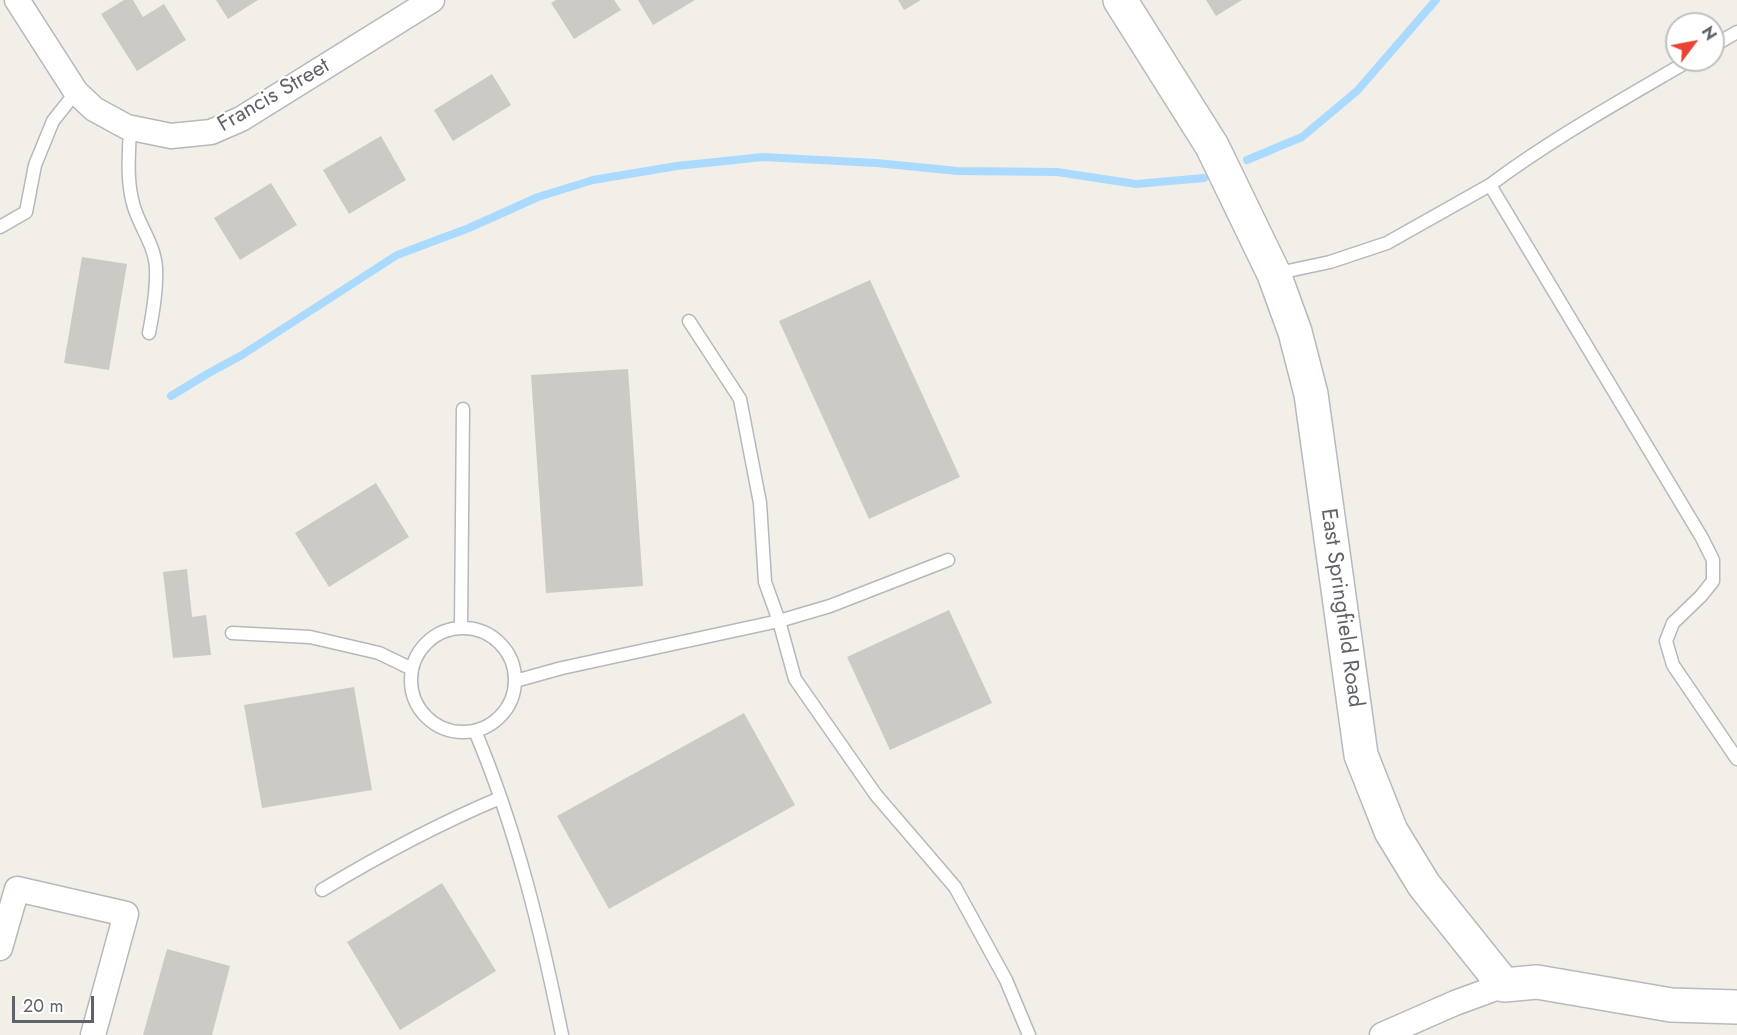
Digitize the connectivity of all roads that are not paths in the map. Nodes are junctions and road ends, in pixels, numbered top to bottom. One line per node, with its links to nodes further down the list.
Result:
1 (17, 0): 5 (street, Francis Street)
2 (432, 0): 6 (street, Francis Street)
3 (1120, 0): 9 (street, East Springfield Road)
4 (1669, 72): 7 (lane)
5 (76, 92): 6 (street, Francis Street); 8 (lane)
6 (130, 128): 11 (lane)
7 (1490, 185): 9 (lane); 20 (lane)
8 (0, 227)
9 (1274, 274): 24 (street, East Springfield Road)
10 (689, 321): 14 (lane)
11 (149, 333)
12 (463, 409): 15 (lane)
13 (948, 560): 14 (lane)
14 (779, 621): 18 (lane); 28 (lane)
15 (461, 628): 17 (lane); 18 (lane)
16 (232, 633): 17 (lane)
17 (412, 669): 19 (lane)
18 (515, 681): 19 (lane)
19 (475, 731): 21 (lane)
20 (1737, 759)
21 (500, 798): 22 (lane); 27 (lane)
22 (322, 890)
23 (0, 948): 26 (street)
24 (1504, 985): 25 (street); 29 (street)
25 (1737, 1007)
26 (93, 1035)
27 (562, 1035)
28 (1029, 1035)
29 (1382, 1035)

